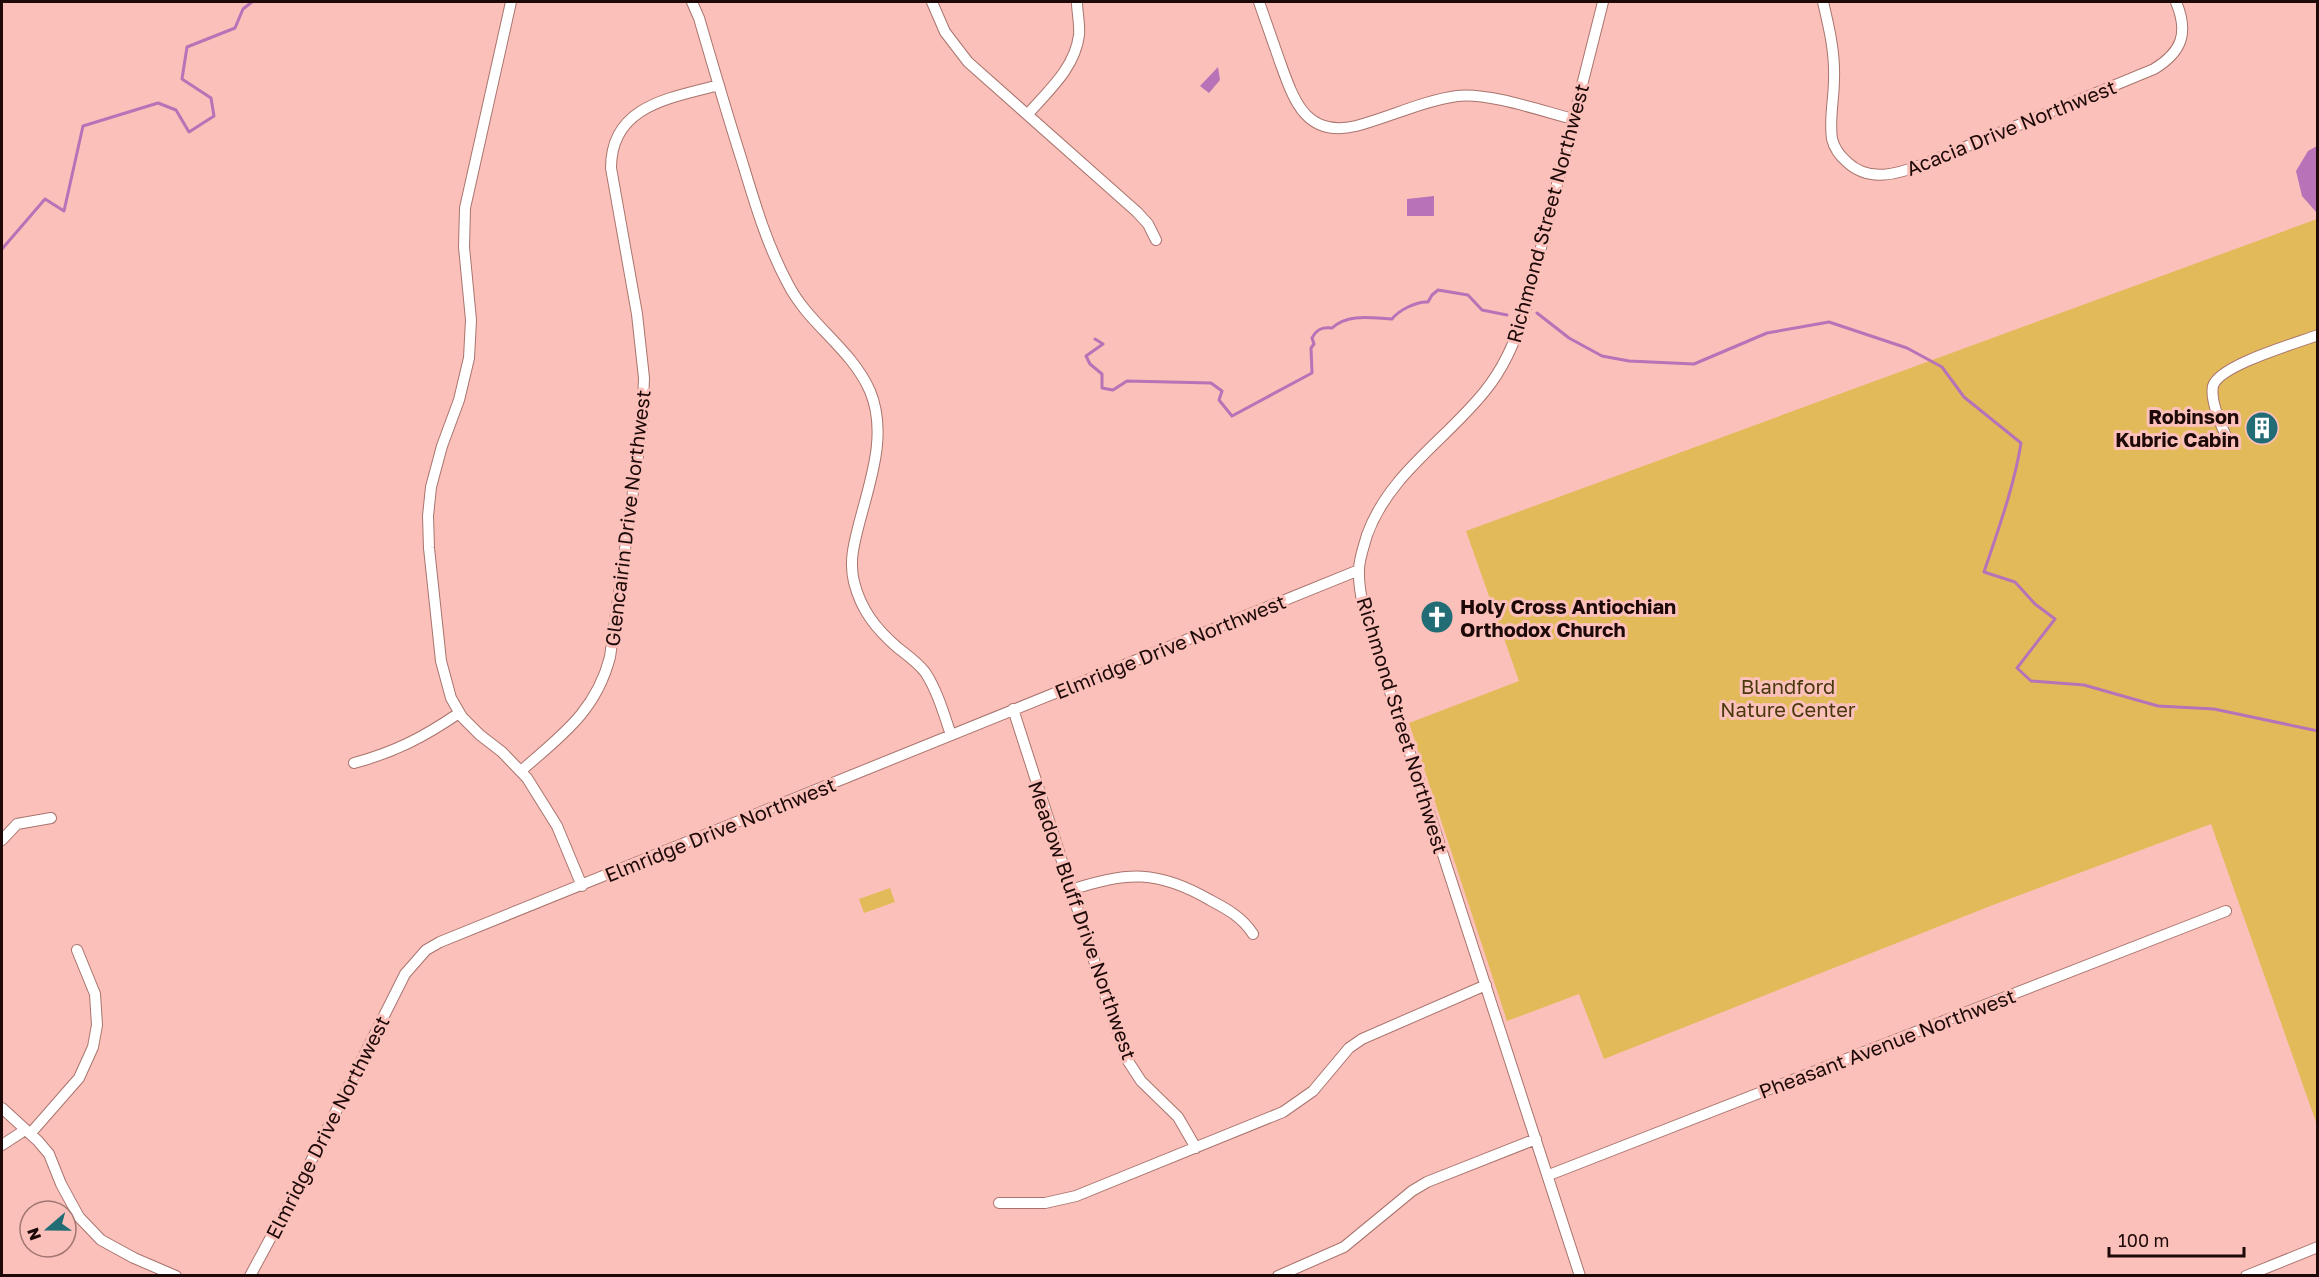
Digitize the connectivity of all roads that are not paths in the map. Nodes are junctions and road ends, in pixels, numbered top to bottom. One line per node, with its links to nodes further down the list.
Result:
1 (511, 2): 17 (street)
2 (692, 2): 9 (street)
3 (932, 2): 10 (street)
4 (1077, 2): 10 (street)
5 (1259, 2): 11 (street)
6 (1603, 2): 11 (street, Richmond Street Northwest)
7 (1823, 2): 8 (street, Acacia Drive Northwest)
8 (2176, 2)
9 (719, 86): 18 (street); 20 (street, Glencairin Drive Northwest)
10 (1028, 114): 12 (street)
11 (1573, 119): 15 (street, Richmond Street Northwest)
12 (1156, 240)
13 (2318, 335): 14 (street)
14 (2226, 436)
15 (1359, 570): 16 (street, Elmridge Drive Northwest); 28 (street, Richmond Street Northwest)
16 (1013, 709): 18 (street, Elmridge Drive Northwest); 24 (street, Meadow Bluff Drive Northwest)
17 (459, 713): 19 (street); 20 (street)
18 (951, 735): 23 (street, Elmridge Drive Northwest)
19 (354, 762)
20 (522, 770): 23 (street)
21 (51, 818): 22 (street)
22 (2, 840)
23 (582, 886): 38 (street, Elmridge Drive Northwest)
24 (1071, 890): 26 (street); 33 (street, Meadow Bluff Drive Northwest)
25 (2226, 911): 34 (street, Pheasant Avenue Northwest)
26 (1253, 934)
27 (76, 950): 30 (street)
28 (1486, 985): 31 (street, Richmond Street Northwest); 33 (street)
29 (2, 1108): 30 (street)
30 (28, 1132): 32 (street); 37 (street)
31 (1536, 1139): 34 (street, Richmond Street Northwest); 39 (street)
32 (2, 1144)
33 (1196, 1148): 35 (street)
34 (1549, 1175): 40 (street, Richmond Street Northwest)
35 (999, 1203)
36 (2318, 1247): 41 (street)
37 (176, 1275)
38 (250, 1275)
39 (1278, 1275)
40 (1580, 1275)
41 (2246, 1275)

